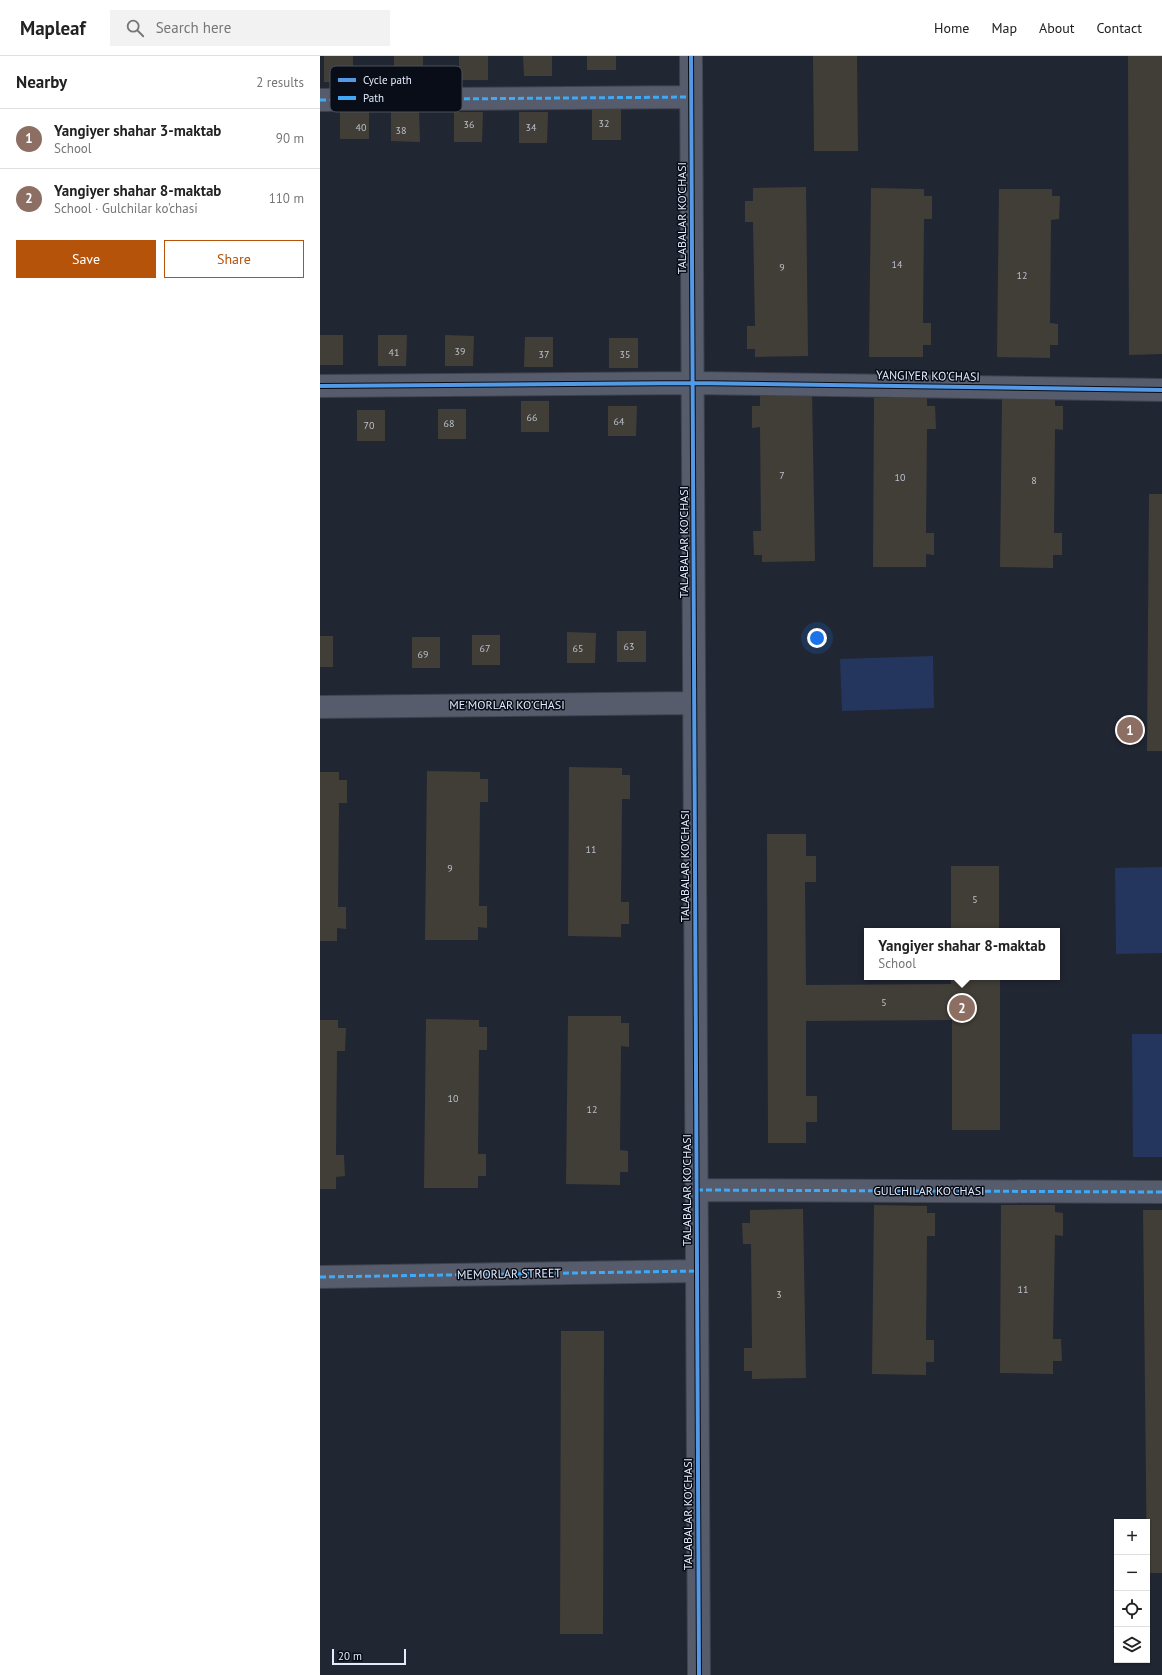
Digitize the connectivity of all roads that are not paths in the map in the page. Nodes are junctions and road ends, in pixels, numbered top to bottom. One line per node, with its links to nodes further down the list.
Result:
1 (691, 56): 2 (street, TALABALAR KO'CHASI)
2 (691, 97): 3 (street); 6 (street, TALABALAR KO'CHASI)
3 (462, 99)
4 (320, 100): 5 (street)
5 (330, 100)
6 (693, 382): 7 (street, YANGIYER KO'CHASI); 8 (street, YANGIYER KO'CHASI); 9 (street, TALABALAR KO'CHASI)
7 (320, 386)
8 (1162, 390)
9 (694, 704): 10 (street, ME'MORLAR KO'CHASI); 11 (street, TALABALAR KO'CHASI)
10 (320, 707)
11 (697, 1190): 12 (street, GULCHILAR KO'CHASI); 13 (street, TALABALAR KO'CHASI)
12 (1162, 1192)
13 (697, 1271): 14 (street, MEMORLAR STREET); 15 (street, TALABALAR KO'CHASI)
14 (320, 1277)
15 (699, 1675)

